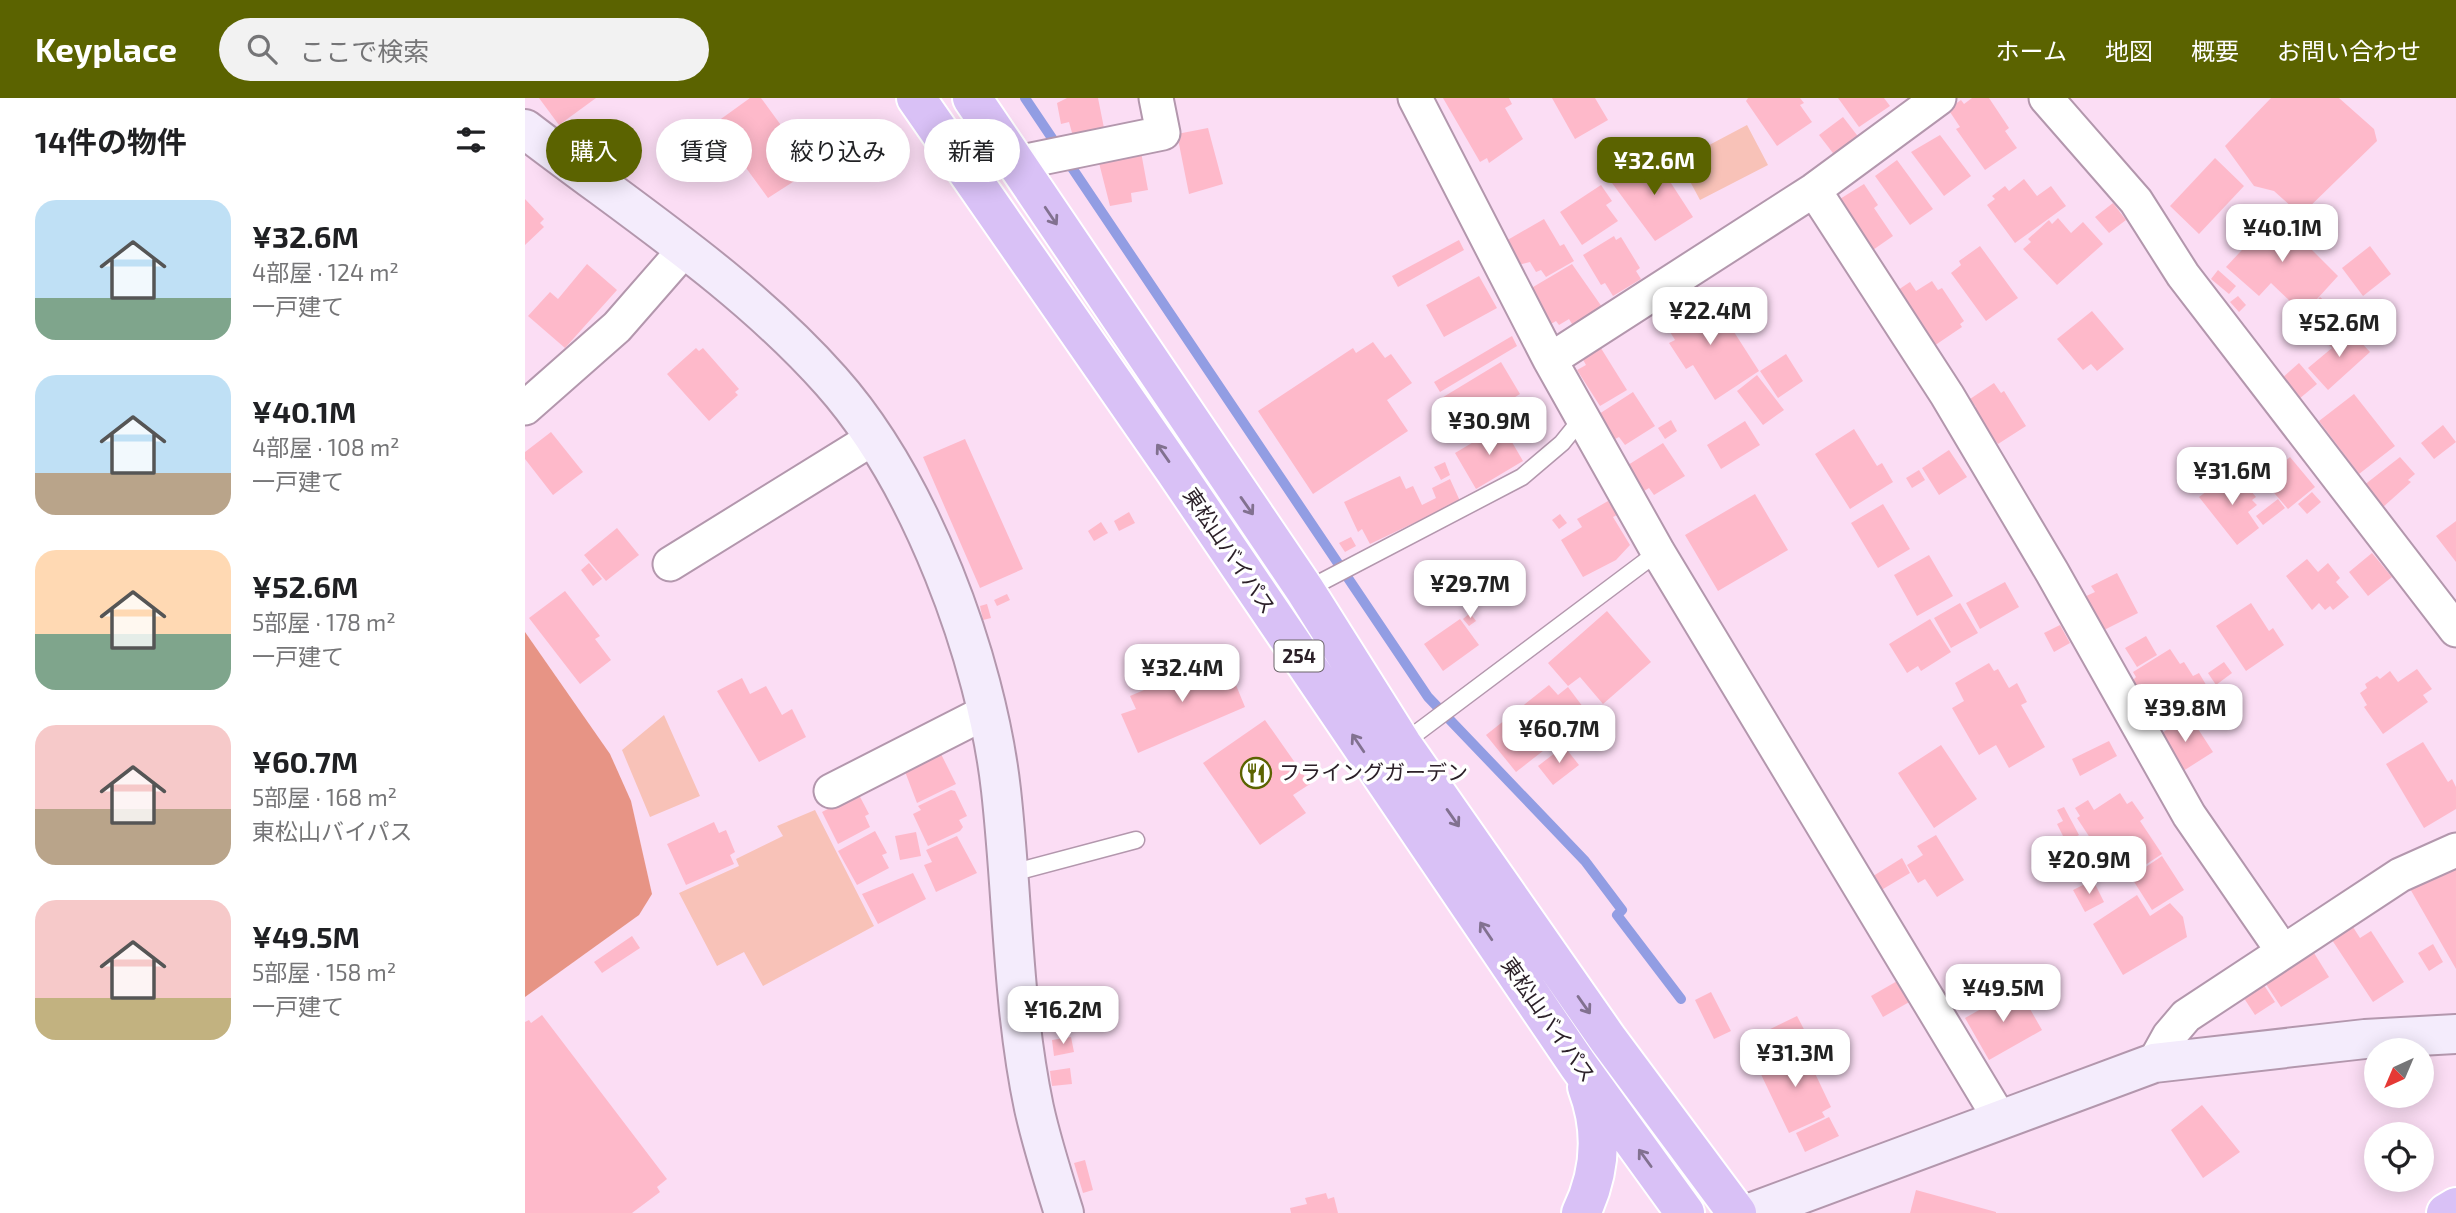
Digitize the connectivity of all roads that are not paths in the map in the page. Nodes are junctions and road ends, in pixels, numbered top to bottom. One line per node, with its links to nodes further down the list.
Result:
1 (916, 98): 30 (highway, 東松山バイパス / 254, one-way to 1)
2 (973, 98): 7 (highway, 東松山バイパス / 254)
3 (1156, 98): 9 (street)
4 (1415, 98): 13 (street)
5 (1939, 98): 11 (street)
6 (2046, 98): 20 (street)
7 (987, 119)
8 (525, 129): 12 (street)
9 (1020, 162)
10 (1020, 167): 19 (highway, 東松山バイパス / 254, one-way to 19)
11 (1814, 190): 13 (street); 27 (street)
12 (686, 248): 14 (street); 16 (street)
13 (1550, 360): 15 (street)
14 (525, 408)
15 (1583, 417): 17 (street); 19 (lane)
16 (875, 437): 18 (street); 21 (street)
17 (1658, 552): 22 (lane); 31 (street)
18 (670, 564)
19 (1305, 590): 22 (highway, 東松山バイパス / 254)
20 (2456, 630)
21 (986, 712): 23 (street); 26 (street)
22 (1402, 744): 36 (highway, 東松山バイパス / 254, one-way to 36)
23 (831, 791)
24 (1136, 840): 26 (lane)
25 (2456, 850): 27 (street)
26 (1008, 874): 33 (street)
27 (2282, 950): 29 (street)
28 (2456, 1034): 29 (street)
29 (2154, 1063): 31 (street)
30 (1578, 1065): 34 (highway); 35 (highway, 東松山バイパス / 254, one-way to 30)
31 (2000, 1119): 37 (street)
32 (2456, 1207): 38 (highway)
33 (1064, 1213)
34 (1581, 1213)
35 (1685, 1213)
36 (1737, 1213)
37 (1750, 1213)
38 (2446, 1213)

